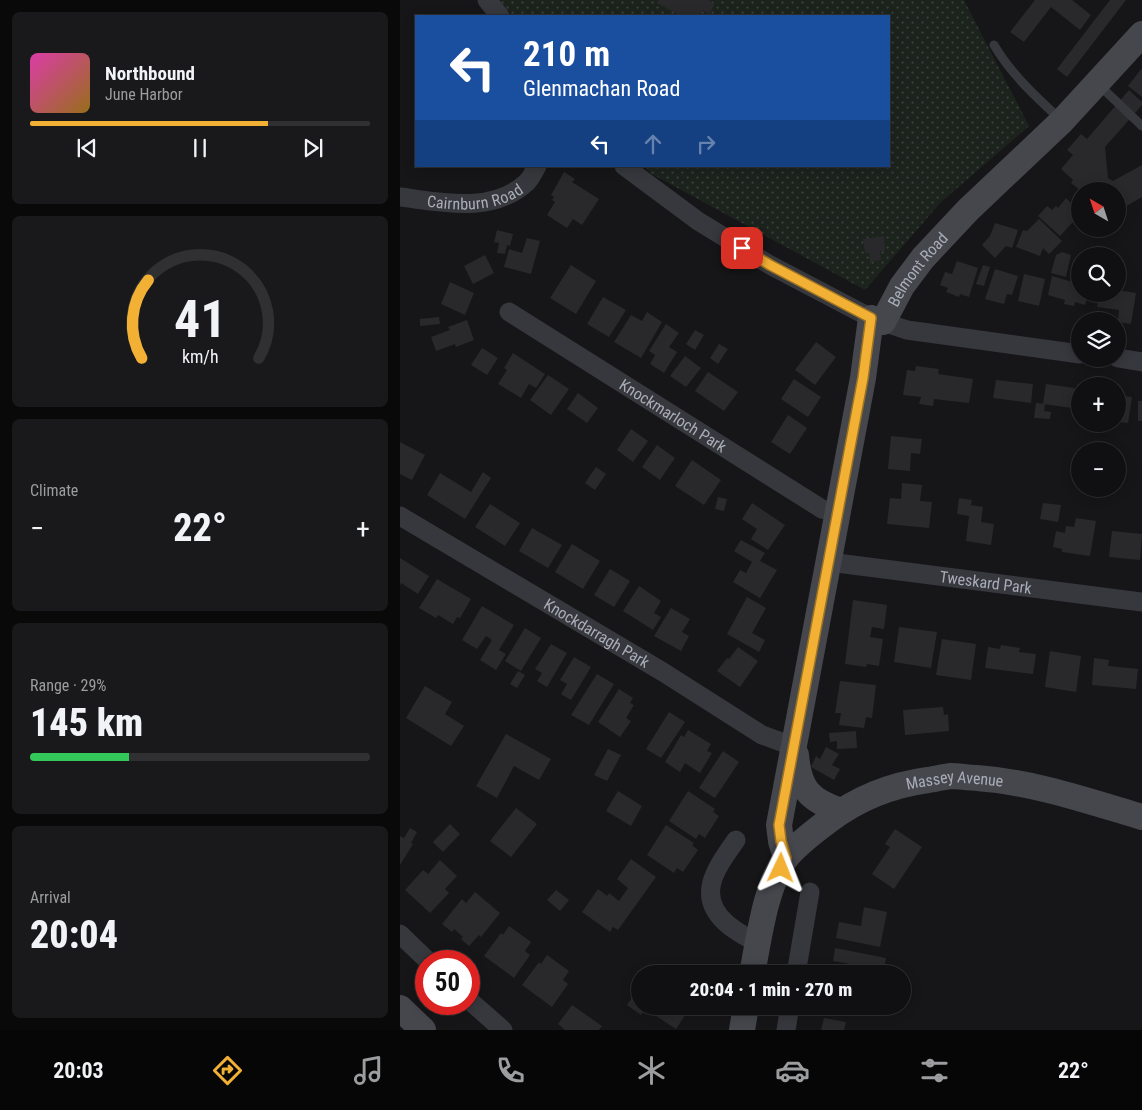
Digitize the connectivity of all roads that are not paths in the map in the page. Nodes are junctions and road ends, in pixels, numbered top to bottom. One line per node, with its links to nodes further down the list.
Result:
1 (487, 0): 2 (street)
2 (499, 15)
3 (1142, 34): 5 (main road, Belmont Road)
4 (994, 45): 6 (lane)
5 (1098, 83): 6 (main road, Belmont Road); 7 (lane)
6 (1062, 121): 12 (main road, Belmont Road)
7 (1142, 126)
8 (536, 167): 10 (street, Cairnburn Road)
9 (625, 167): 12 (street)
10 (400, 197)
11 (509, 312): 16 (street, Knockmarloch Park)
12 (877, 320): 13 (street); 16 (main road, Belmont Road)
13 (1071, 353)
14 (1126, 359): 15 (street)
15 (1142, 362)
16 (838, 513): 18 (main road, Belmont Road)
17 (400, 516): 20 (street, Knockdarragh Park)
18 (829, 562): 19 (street, Tweskard Park); 20 (main road, Belmont Road)
19 (1142, 602)
20 (795, 747): 21 (main road); 24 (main road, Belmont Road)
21 (841, 811): 22 (main road, Massey Avenue); 24 (main road, Massey Avenue)
22 (1142, 817)
23 (736, 840): 27 (street)
24 (786, 858): 27 (main road)
25 (810, 892): 30 (street)
26 (400, 934): 28 (street)
27 (758, 944): 29 (main road)
28 (417, 950)
29 (754, 965)
30 (798, 965)
31 (400, 1008): 35 (main road)
32 (744, 1015): 37 (main road)
33 (788, 1015): 38 (street)
34 (483, 1024): 36 (street)
35 (423, 1030)
36 (503, 1030)
37 (742, 1030)
38 (786, 1030)

